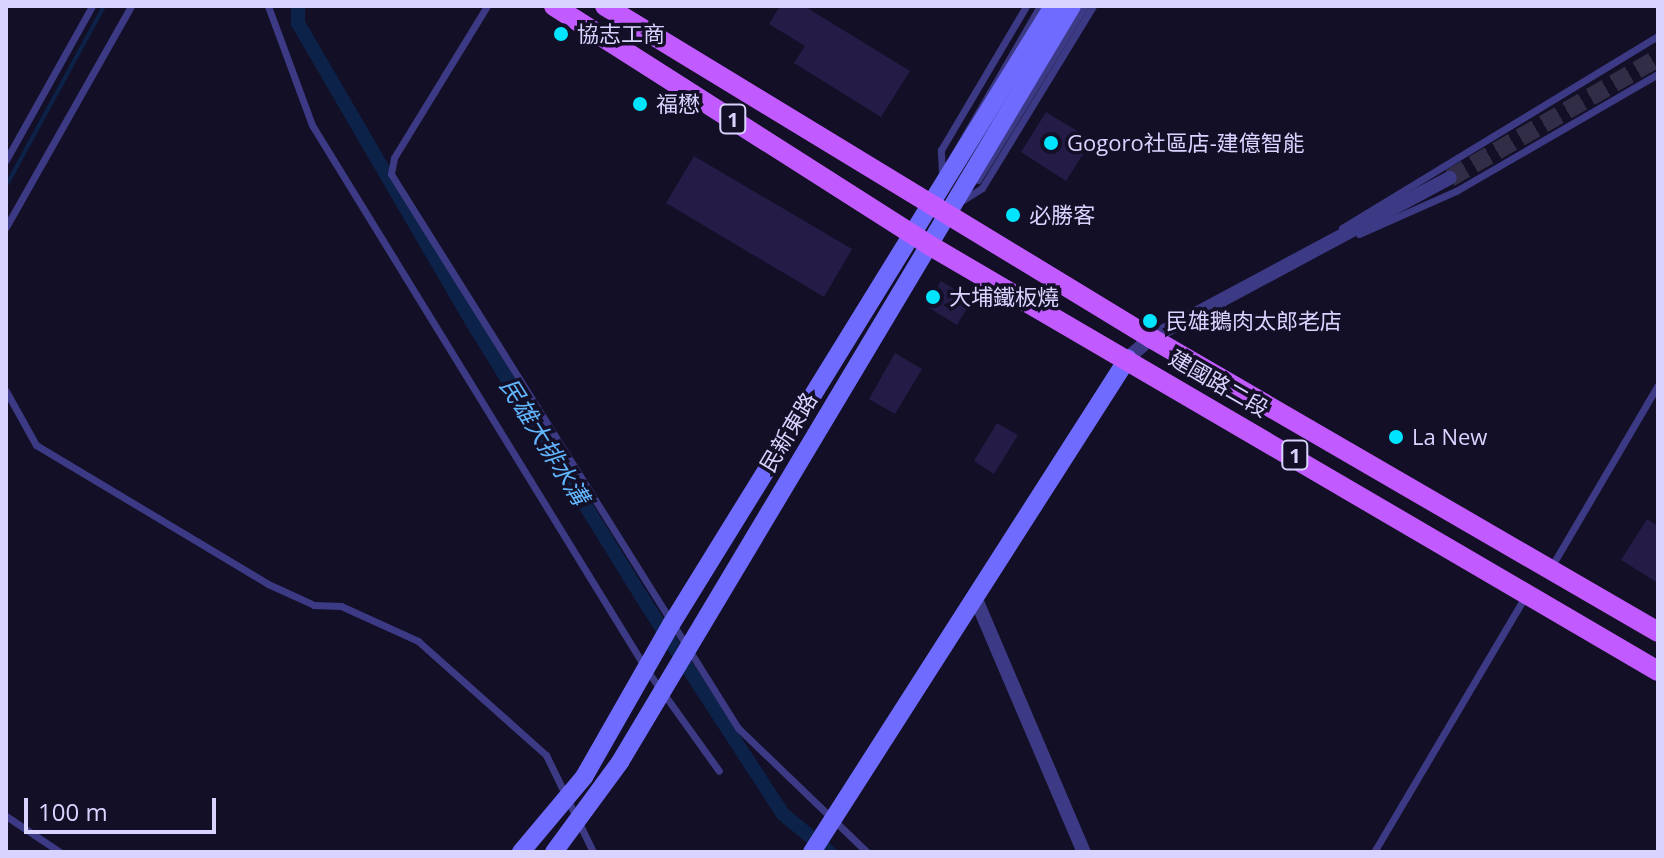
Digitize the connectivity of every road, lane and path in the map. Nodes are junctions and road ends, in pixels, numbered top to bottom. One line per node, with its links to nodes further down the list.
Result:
1 (92, 6): 16 (lane)
2 (131, 6): 19 (lane)
3 (268, 6): 32 (lane)
4 (487, 6): 29 (lane)
5 (554, 6): 20 (main road, 建國路二段 / 1)
6 (605, 6): 18 (main road, 建國路二段 / 1)
7 (1026, 6): 18 (lane)
8 (1040, 6): 15 (lane)
9 (1053, 6): 15 (main road)
10 (1072, 6): 15 (main road)
11 (1085, 6): 15 (lane)
12 (1093, 6): 18 (lane)
13 (1658, 36): 21 (lane)
14 (1658, 74): 21 (lane)
15 (1007, 97): 18 (main road); 18 (lane)
16 (6, 160)
17 (1450, 178): 21 (street)
18 (945, 204): 20 (main road); 22 (main road, 建國路二段 / 1)
19 (6, 227)
20 (921, 239): 23 (main road, 建國路二段 / 1); 29 (main road, 民新東路); 31 (main road, 民新東路)
21 (1288, 265): 22 (street)
22 (1151, 338): 23 (street); 26 (main road, 建國路二段 / 1)
23 (1128, 358): 27 (main road, 建國路二段 / 1); 28 (main road)
24 (1658, 385): 26 (lane)
25 (6, 391): 36 (lane)
26 (1548, 571): 30 (main road, 建國路二段 / 1)
27 (1527, 594): 33 (main road, 建國路二段 / 1); 47 (lane)
28 (975, 597): 38 (main road); 46 (street)
29 (672, 623): 31 (lane); 32 (main road, 民新東路)
30 (1658, 632)
31 (689, 644): 34 (main road, 民新東路); 38 (lane)
32 (646, 669): 34 (lane); 36 (main road)
33 (1658, 671)
34 (662, 691): 35 (lane); 39 (main road)
35 (719, 771)
36 (568, 798): 39 (lane); 41 (main road)
37 (6, 816): 40 (lane)
38 (832, 821): 44 (main road); 45 (lane)
39 (579, 823): 42 (main road); 43 (lane)
40 (60, 852)
41 (521, 852)
42 (554, 852)
43 (593, 852)
44 (812, 852)
45 (867, 852)
46 (1084, 852)
47 (1374, 852)

